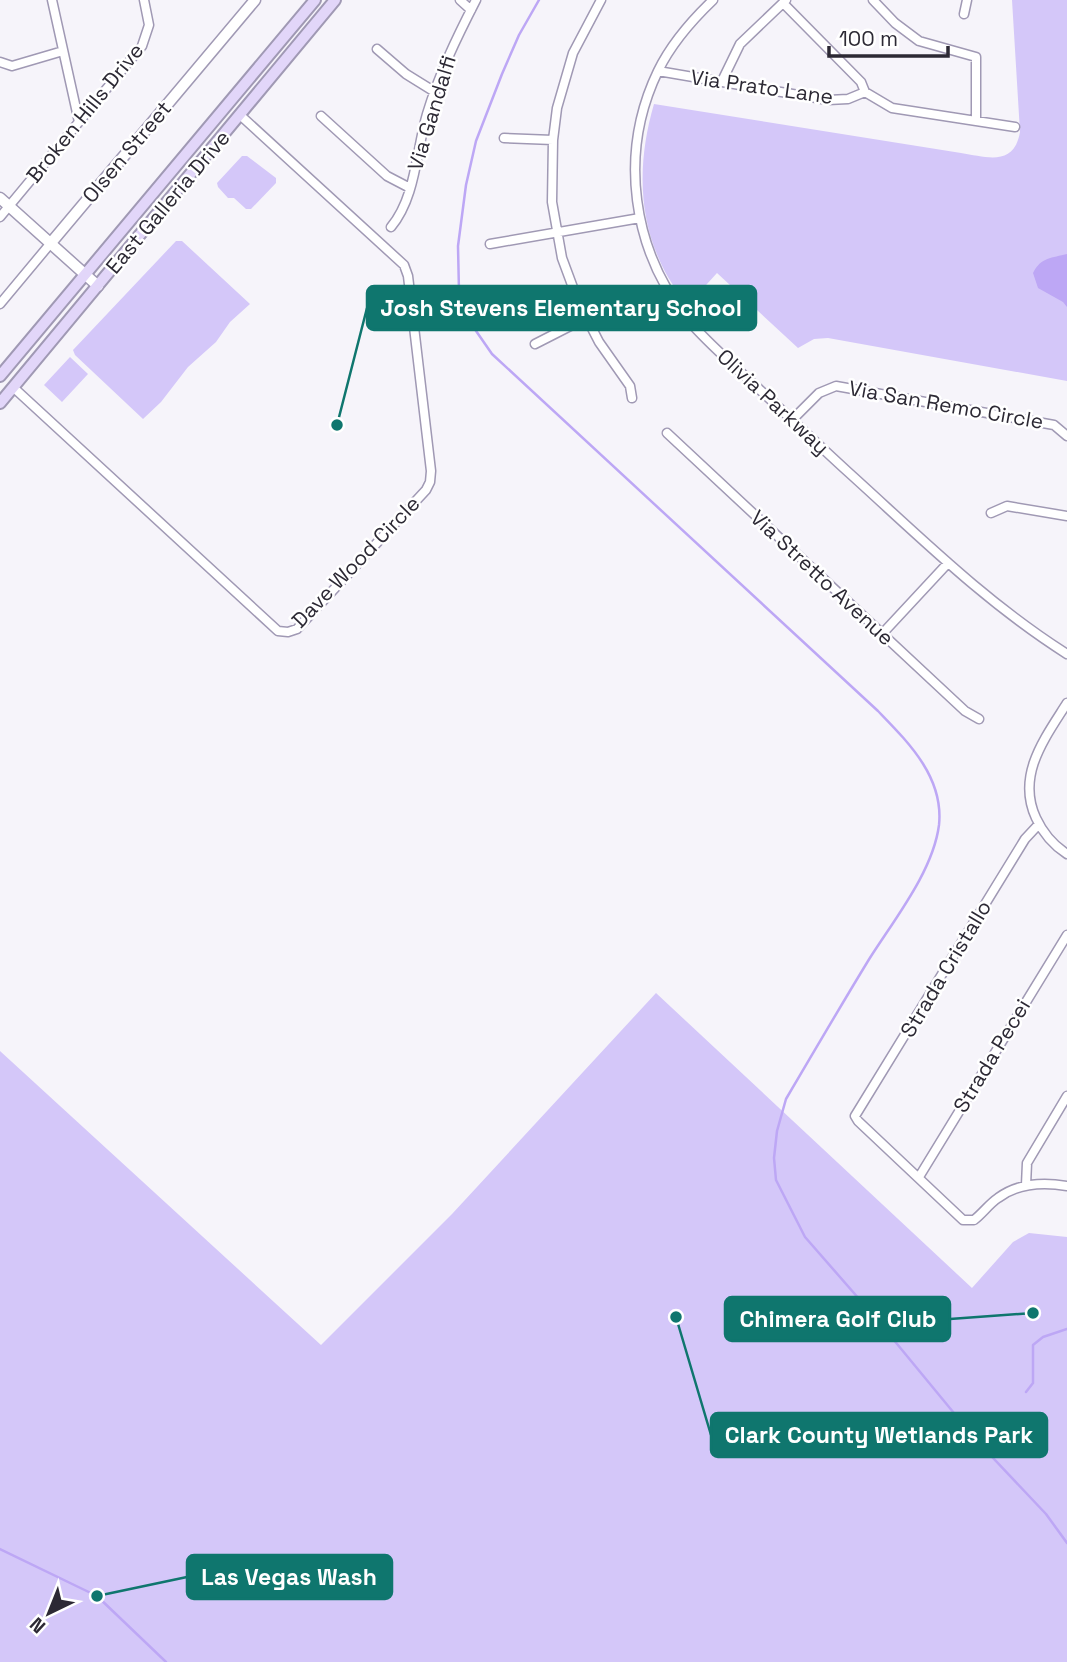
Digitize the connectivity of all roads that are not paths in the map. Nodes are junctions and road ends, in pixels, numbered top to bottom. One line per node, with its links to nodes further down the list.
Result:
1 (52, 0): 17 (street)
2 (144, 0): 26 (street, Broken Hills Drive)
3 (255, 0): 37 (street, Olsen Street)
4 (315, 0): 15 (main road, East Galleria Drive)
5 (335, 0): 23 (main road, East Galleria Drive)
6 (460, 0): 13 (street)
7 (476, 0): 13 (street, Via Gandalfi)
8 (601, 0): 29 (street)
9 (713, 0): 19 (street, Olivia Parkway)
10 (873, 0): 25 (street)
11 (967, 0): 14 (street)
12 (785, 2): 20 (street); 22 (street)
13 (471, 10): 21 (street, Via Gandalfi)
14 (964, 14)
15 (292, 31): 23 (main road); 39 (main road, East Galleria Drive)
16 (377, 49): 21 (street)
17 (63, 51): 18 (street); 26 (street)
18 (0, 62)
19 (658, 71): 20 (street, Via Prato Lane); 34 (street, Olivia Parkway)
20 (722, 81): 22 (street, Via Prato Lane)
21 (435, 92): 30 (street, Via Gandalfi)
22 (865, 92): 25 (street)
23 (240, 115): 40 (main road, East Galleria Drive); 45 (street, Dave Wood Circle)
24 (321, 116): 30 (street)
25 (976, 121): 27 (street)
26 (79, 122): 32 (street, Broken Hills Drive)
27 (1015, 127)
28 (504, 138): 29 (street)
29 (553, 140): 36 (street)
30 (410, 188): 35 (street, Via Gandalfi)
31 (0, 198): 32 (street)
32 (9, 206): 33 (street, Broken Hills Drive); 37 (street)
33 (0, 217)
34 (640, 218): 36 (street); 49 (street, Olivia Parkway)
35 (391, 227)
36 (557, 233): 38 (street); 42 (street)
37 (50, 244): 39 (street); 41 (street, Olsen Street)
38 (490, 244)
39 (85, 275): 40 (street); 44 (main road, East Galleria Drive)
40 (98, 286): 45 (main road, East Galleria Drive)
41 (0, 304)
42 (586, 318): 43 (street); 47 (street)
43 (535, 344)
44 (0, 376)
45 (14, 388): 46 (main road); 48 (main road, East Galleria Drive)
46 (0, 394)
47 (632, 398)
48 (0, 403)
49 (792, 421): 51 (street, Via San Remo Circle); 54 (street, Olivia Parkway)
50 (667, 433): 55 (street, Via Stretto Avenue)
51 (1067, 436)
52 (991, 513): 53 (street)
53 (1067, 516)
54 (948, 563): 55 (street); 56 (street, Olivia Parkway)
55 (882, 634): 58 (street, Via Stretto Avenue)
56 (1067, 654)
57 (1067, 703): 59 (street)
58 (979, 719)
59 (1039, 824): 60 (street); 63 (street, Strada Cristallo)
60 (1067, 854)
61 (1067, 935): 63 (street, Strada Pecei)
62 (1067, 1096): 64 (street)
63 (919, 1177): 64 (street)
64 (1026, 1185): 65 (street)
65 (1067, 1186)

